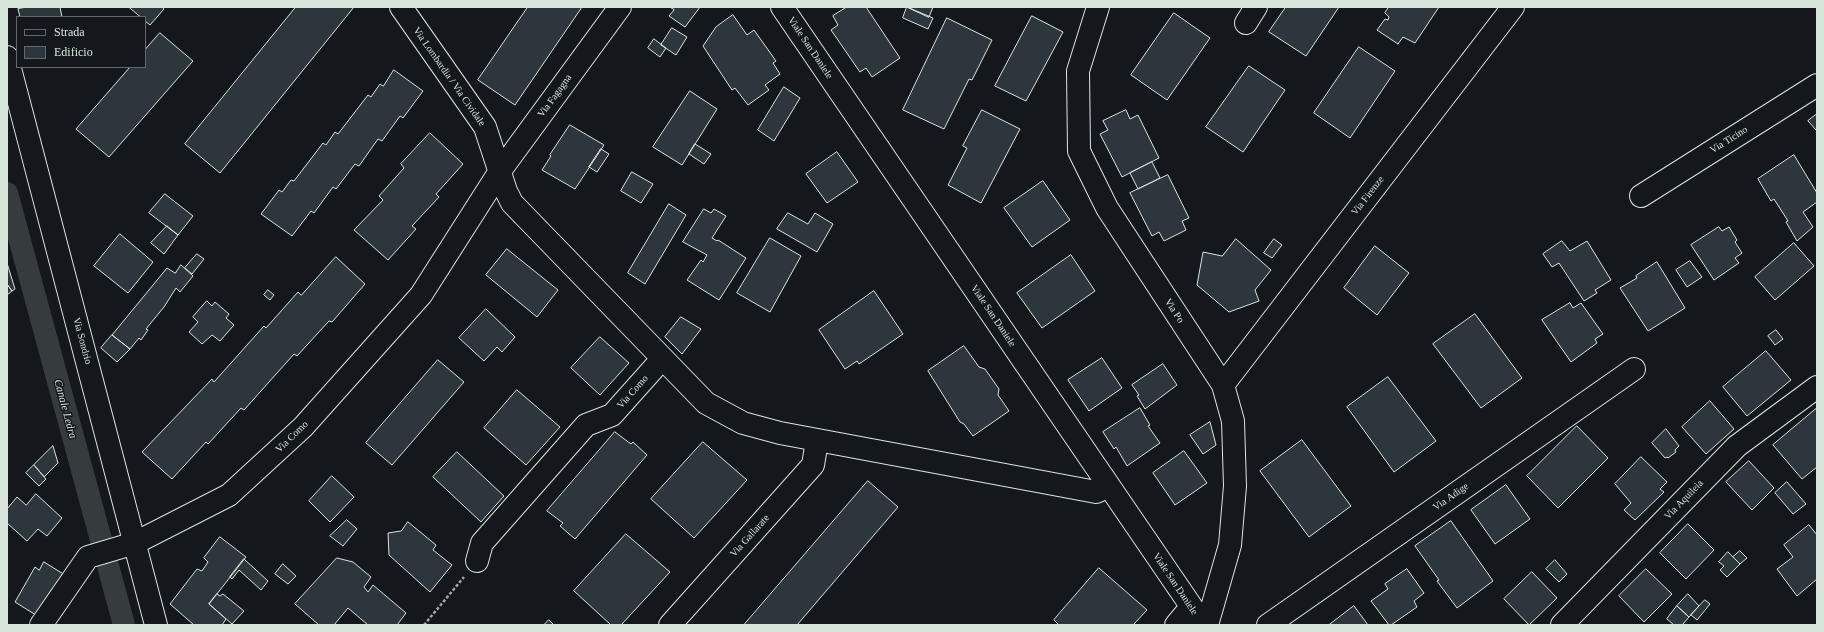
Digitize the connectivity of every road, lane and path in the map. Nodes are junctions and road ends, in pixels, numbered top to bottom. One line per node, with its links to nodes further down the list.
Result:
1 (401, 7): 8 (street, Via Lombardia / Via Cividale)
2 (620, 7): 8 (street, Via Fagagna)
3 (782, 7): 15 (street, Viale San Daniele)
4 (1098, 7): 12 (street, Via Po)
5 (1513, 7): 12 (street, Via Firenze)
6 (7, 57): 16 (street, Via Sondrio)
7 (1817, 84): 9 (street, Via Ticino)
8 (496, 178): 10 (street, Via Lombardia / Via Cividale); 16 (street, Via Como)
9 (1641, 196)
10 (662, 359): 14 (street, Via Lombardia / Via Cividale); 17 (street, Via Como)
11 (1634, 369): 26 (street, Via Adige)
12 (1223, 385): 25 (street, Via Po)
13 (1817, 387): 27 (street, Via Aquileia)
14 (817, 441): 15 (street, Via Lombardia / Via Cividale); 22 (street, Via Gallarate)
15 (1109, 486): 18 (street, Viale San Daniele)
16 (128, 545): 19 (street, Via Como); 20 (street, Via Sondrio)
17 (477, 562): 21 (path)
18 (1191, 607): 23 (street); 24 (street, Viale San Daniele)
19 (41, 625)
20 (156, 625)
21 (424, 625)
22 (670, 625)
23 (1176, 625)
24 (1204, 625)
25 (1207, 625)
26 (1268, 625)
27 (1562, 625)

